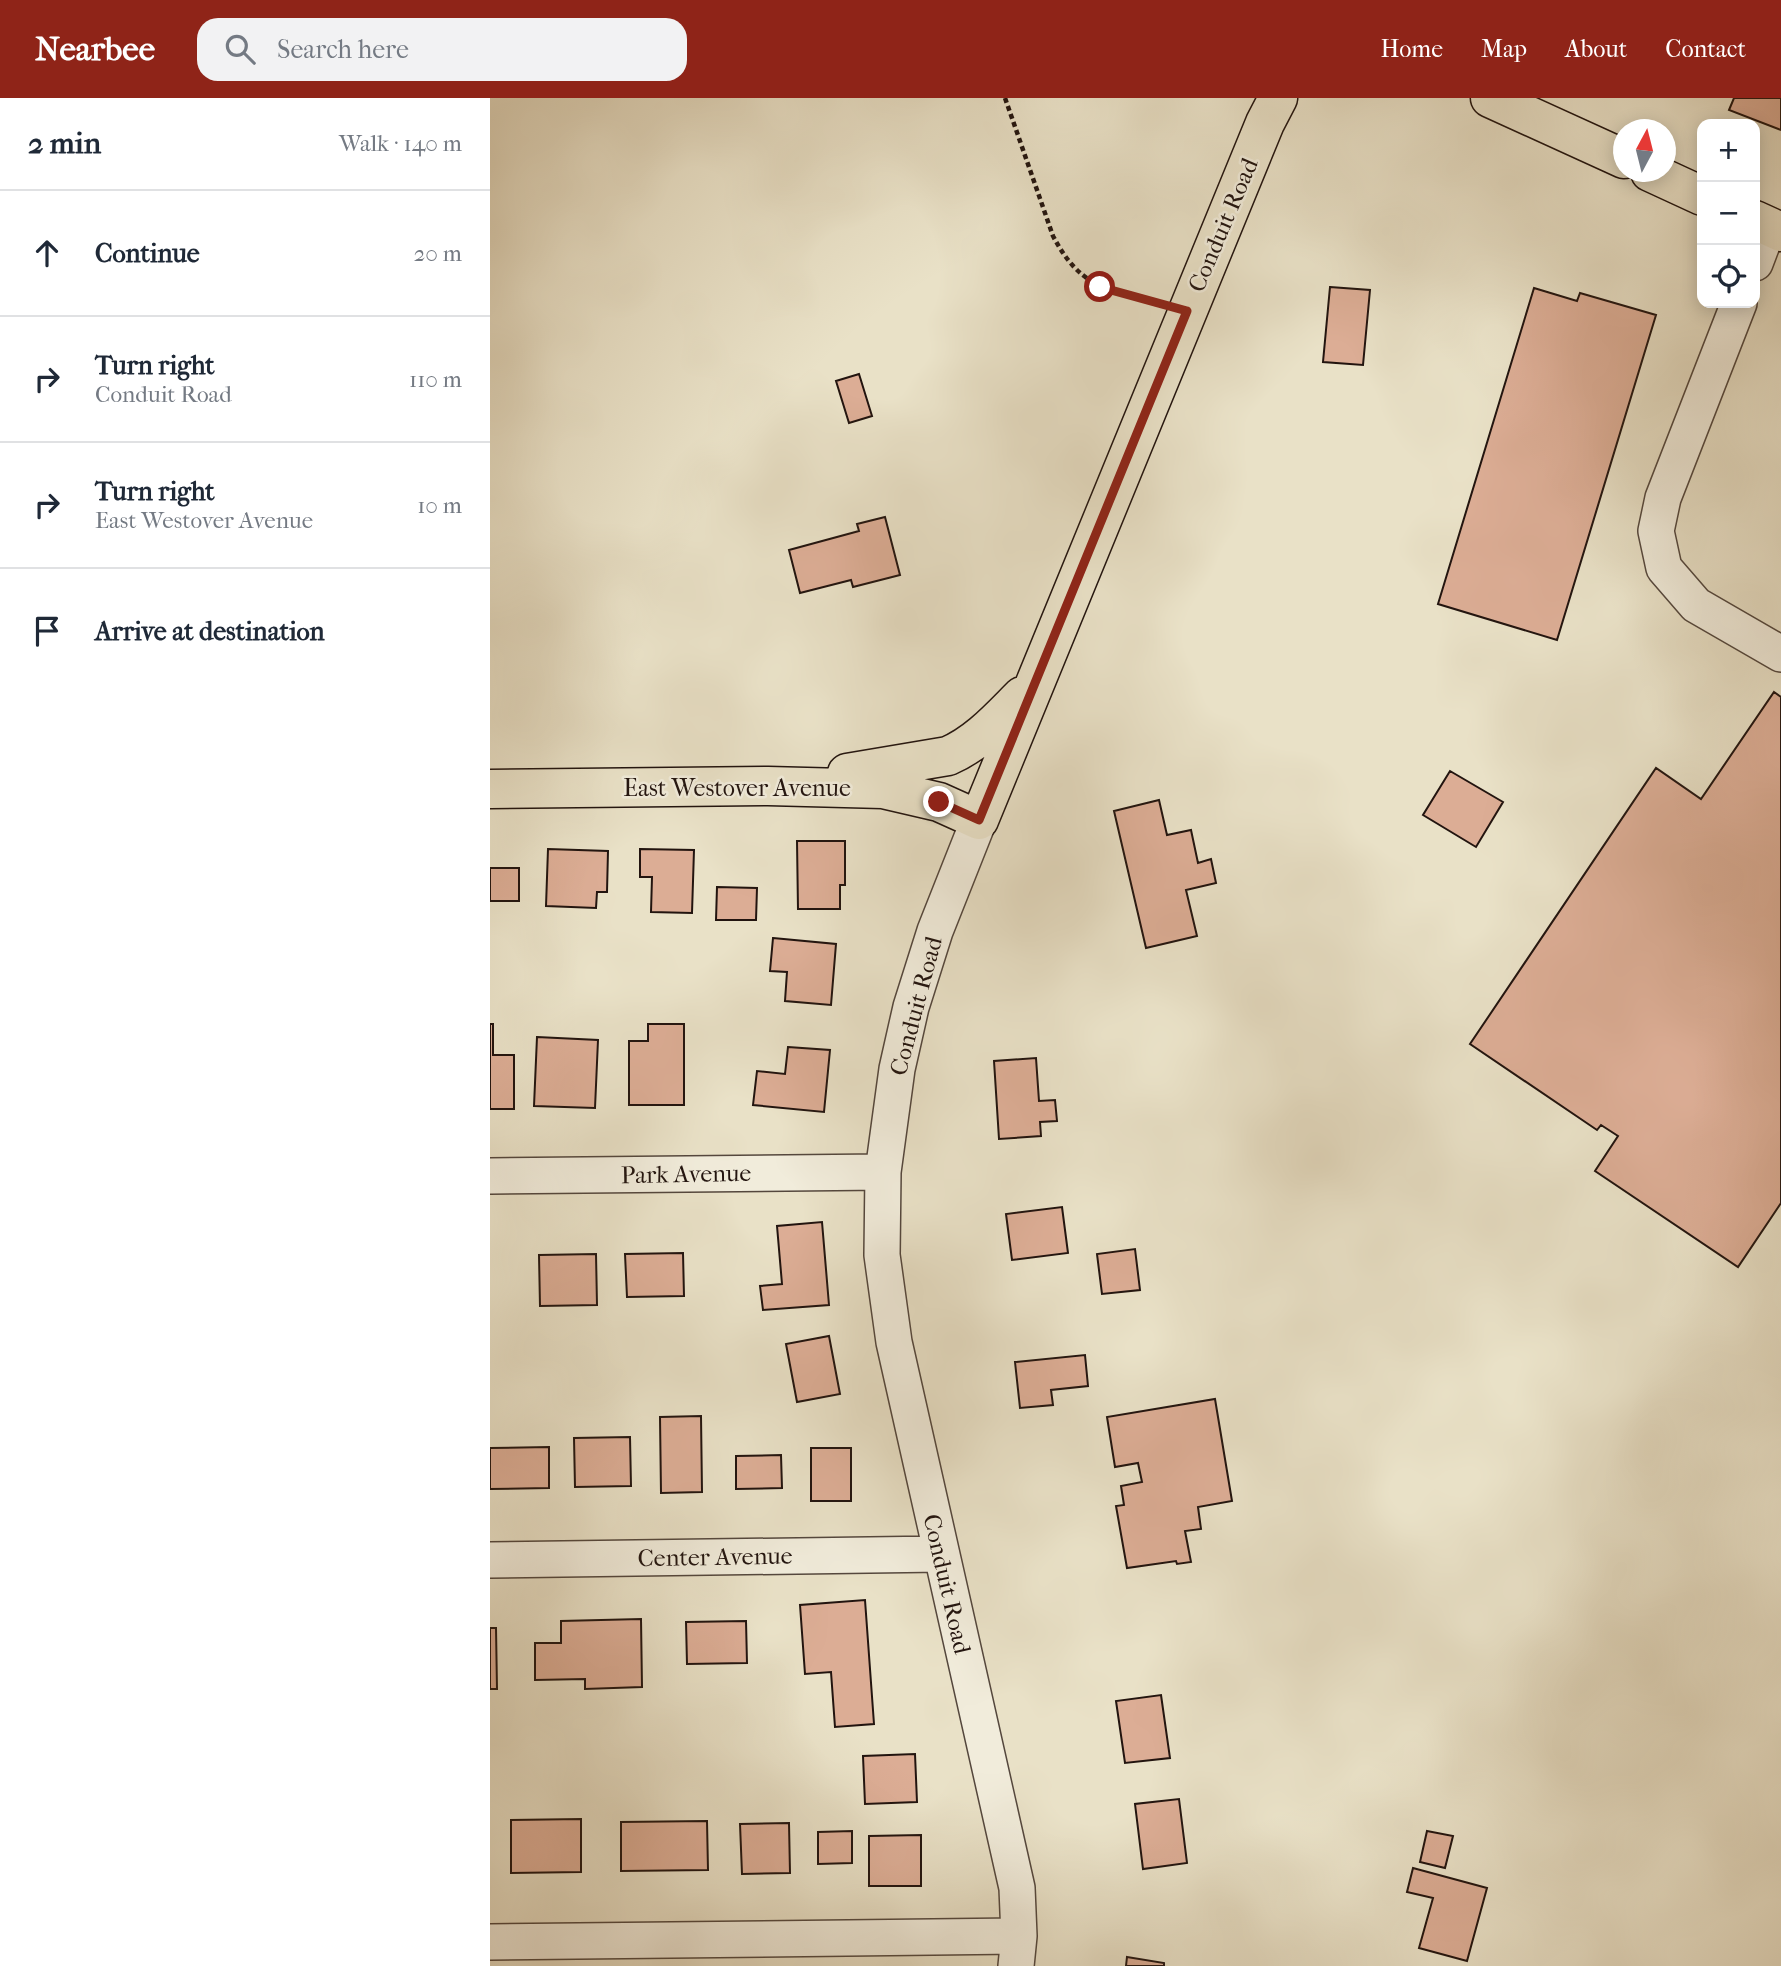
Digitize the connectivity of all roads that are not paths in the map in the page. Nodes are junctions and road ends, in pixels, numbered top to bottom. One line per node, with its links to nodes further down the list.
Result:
1 (1278, 98): 10 (main road, Conduit Road)
2 (1490, 98): 3 (main road)
3 (1613, 154)
4 (1672, 182): 5 (main road)
5 (1697, 194)
6 (1768, 226): 7 (street)
7 (1760, 249)
8 (1737, 308): 9 (street)
9 (1781, 654)
10 (1034, 685): 11 (main road); 13 (main road, Conduit Road)
11 (768, 786): 12 (main road, East Westover Avenue); 13 (main road, East Westover Avenue)
12 (490, 789)
13 (979, 820): 14 (street, Conduit Road)
14 (883, 1172): 15 (street, Park Avenue); 16 (street, Conduit Road)
15 (490, 1176)
16 (941, 1554): 17 (street, Center Avenue); 19 (street, Conduit Road)
17 (490, 1560)
18 (490, 1942): 19 (street)
19 (1018, 1951)

